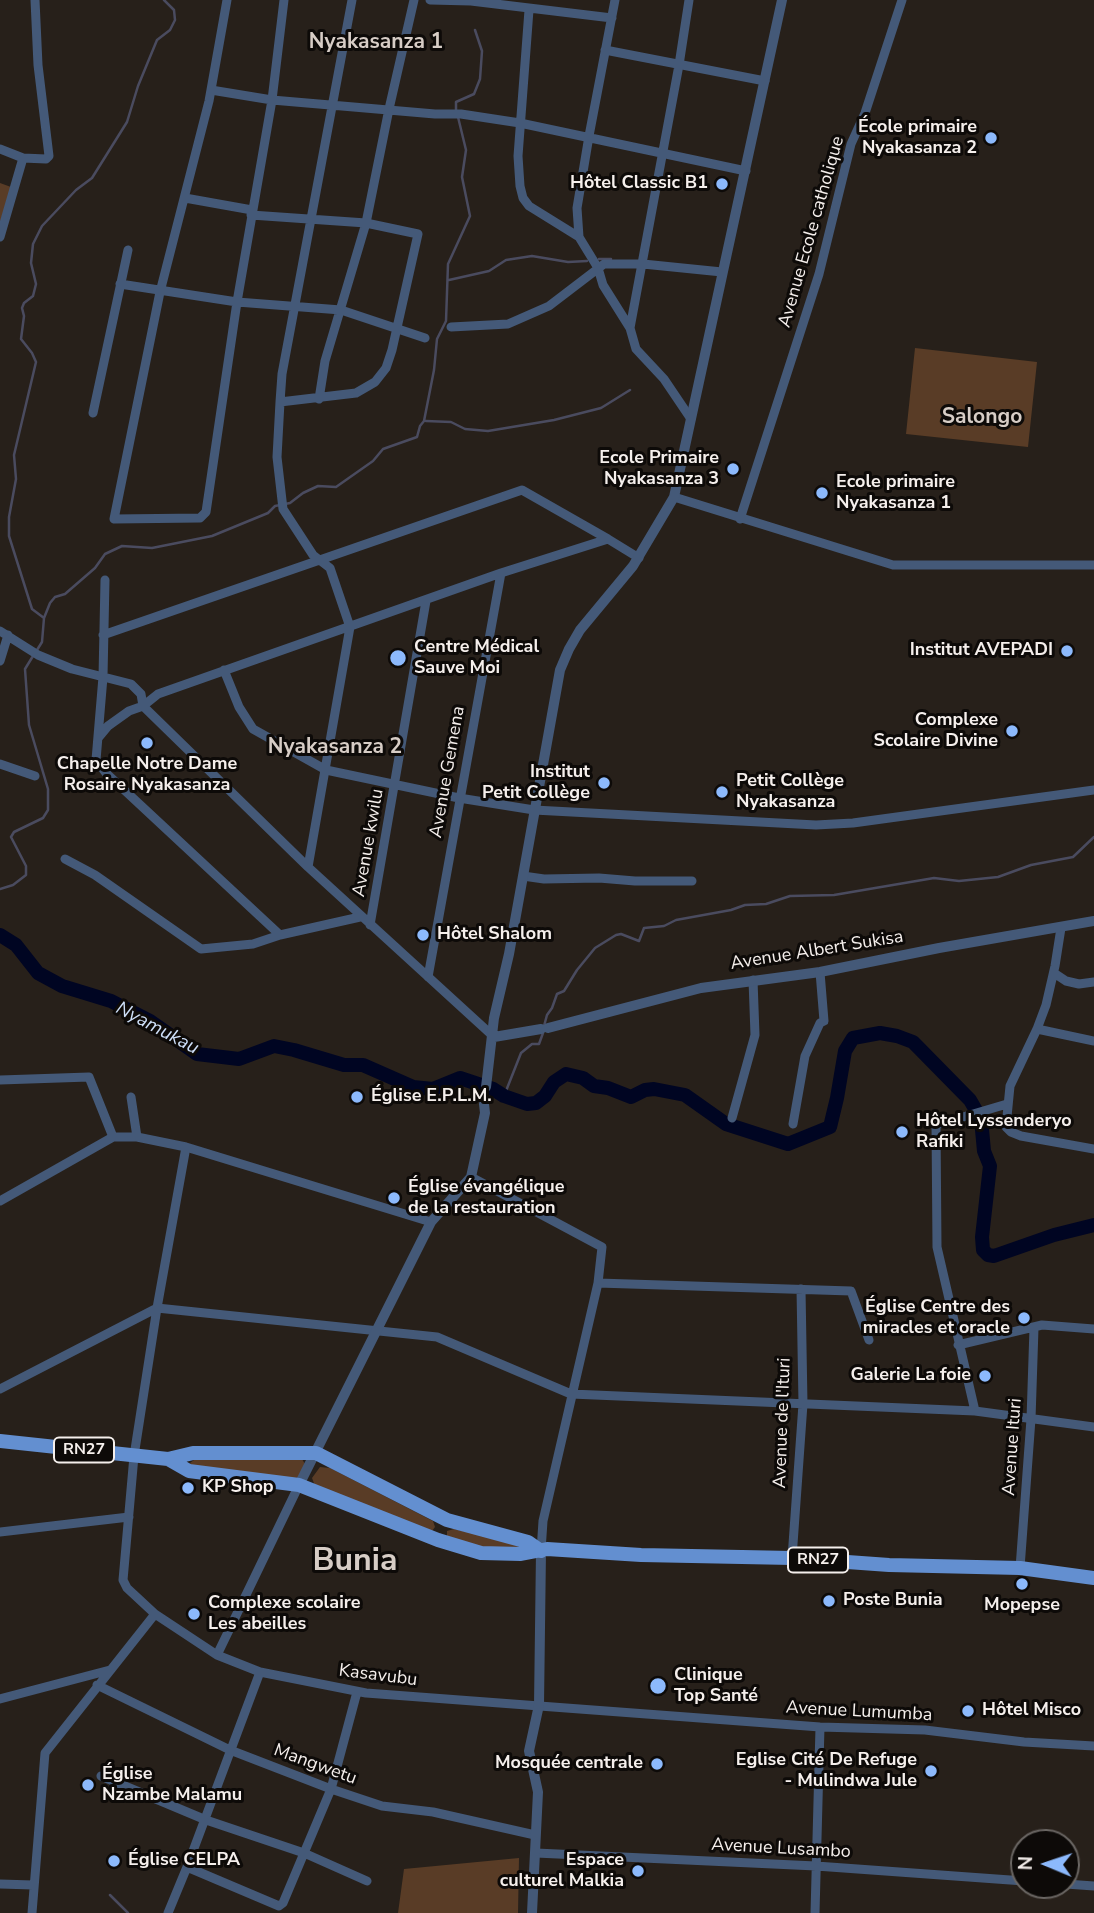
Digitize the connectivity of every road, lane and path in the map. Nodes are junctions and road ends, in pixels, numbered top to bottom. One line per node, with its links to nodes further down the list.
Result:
1 (35, 0): 24 (street)
2 (227, 0): 16 (street)
3 (284, 0): 17 (street)
4 (352, 0): 18 (street)
5 (414, 0): 19 (street)
6 (430, 0): 11 (street)
7 (615, 0): 12 (street)
8 (689, 0): 14 (street)
9 (782, 0): 15 (street)
10 (902, 0): 50 (street, Avenue Ecole catholique)
11 (529, 9): 12 (street); 20 (street)
12 (612, 18): 13 (street)
13 (605, 50): 14 (street); 21 (street)
14 (679, 65): 15 (street); 23 (street)
15 (765, 81): 25 (street)
16 (211, 90): 17 (street); 26 (street)
17 (272, 100): 18 (street); 27 (street)
18 (332, 106): 19 (street); 28 (street)
19 (389, 109): 20 (street); 29 (street)
20 (520, 123): 21 (street); 31 (street)
21 (589, 136): 23 (street); 31 (street)
22 (0, 149): 24 (street)
23 (661, 151): 25 (street); 33 (street)
24 (23, 158): 30 (street)
25 (746, 171): 35 (street)
26 (184, 198): 27 (street); 37 (street)
27 (252, 212): 28 (street); 38 (street)
28 (310, 219): 29 (street); 39 (street)
29 (366, 223): 40 (street); 42 (street)
30 (0, 237)
31 (579, 237): 34 (street)
32 (128, 250): 36 (street)
33 (643, 264): 34 (street); 35 (street); 43 (street)
34 (598, 268): 41 (street); 43 (street)
35 (722, 272): 48 (street)
36 (120, 284): 37 (street); 47 (street)
37 (160, 292): 38 (street); 38 (street)
38 (237, 302): 39 (street)
39 (295, 306): 40 (street); 46 (street)
40 (341, 310): 42 (street); 45 (street)
41 (451, 327)
42 (397, 328): 44 (street); 45 (street)
43 (630, 328): 48 (street)
44 (425, 338)
45 (319, 399): 46 (street)
46 (280, 402): 53 (street)
47 (93, 413)
48 (691, 419): 49 (street)
49 (674, 497): 50 (street); 52 (street)
50 (740, 519): 54 (street)
51 (608, 539): 52 (street); 53 (street); 55 (street)
52 (639, 558): 72 (street)
53 (324, 561): 58 (street); 60 (street)
54 (1094, 565)
55 (501, 573): 57 (street); 71 (street, Avenue Gemena)
56 (105, 580): 60 (street)
57 (426, 601): 58 (street); 69 (street, Avenue kwilu)
58 (351, 627): 62 (street); 67 (street)
59 (4, 633): 61 (street); 63 (street)
60 (103, 635): 63 (street)
61 (0, 661)
62 (224, 670): 64 (street); 67 (street)
63 (103, 677): 64 (street); 65 (street)
64 (143, 706): 65 (street); 74 (street)
65 (98, 738): 81 (street)
66 (0, 764): 68 (street)
67 (326, 770): 69 (street); 74 (street)
68 (35, 776)
69 (395, 786): 71 (street); 79 (street, Avenue kwilu)
70 (1094, 790): 72 (street)
71 (458, 798): 72 (street); 84 (street, Avenue Gemena)
72 (534, 810): 75 (street)
73 (65, 859): 81 (street)
74 (308, 867): 77 (street)
75 (523, 876): 76 (street); 88 (street)
76 (692, 881)
77 (360, 917): 79 (street); 81 (street)
78 (1094, 921): 80 (street, Avenue Albert Sukisa)
79 (370, 925): 84 (street)
80 (1061, 928): 82 (street, Avenue Albert Sukisa); 83 (street)
81 (280, 935)
82 (820, 972): 85 (street, Avenue Albert Sukisa); 96 (street)
83 (1054, 973): 86 (street); 87 (street)
84 (428, 977): 88 (street)
85 (753, 980): 88 (street, Avenue Albert Sukisa); 95 (street)
86 (1094, 982)
87 (1037, 1029): 89 (street); 94 (street)
88 (494, 1037): 91 (street)
89 (1094, 1041)
90 (0, 1080): 97 (street)
91 (487, 1082)
92 (131, 1097): 98 (street)
93 (484, 1104): 101 (street)
94 (1007, 1104): 100 (street); 111 (street)
95 (732, 1118)
96 (793, 1124)
97 (113, 1137): 98 (street); 102 (street)
98 (137, 1137): 99 (street)
99 (186, 1147): 103 (street); 106 (street, Kasavubu)
100 (1094, 1149)
101 (471, 1177): 103 (street); 104 (street)
102 (0, 1201)
103 (431, 1222): 108 (street)
104 (598, 1283): 105 (street); 113 (street)
105 (801, 1289): 110 (street); 114 (street, Avenue de l'Ituri)
106 (157, 1308): 108 (street); 112 (street); 120 (street, Kasavubu)
107 (1034, 1328): 109 (street); 111 (street); 116 (street, Avenue Ituri)
108 (377, 1329): 113 (street); 119 (street)
109 (1094, 1329)
110 (869, 1340)
111 (958, 1345): 115 (street)
112 (0, 1389)
113 (572, 1394): 114 (street); 127 (street)
114 (803, 1404): 115 (street); 128 (street, Avenue de l'Ituri)
115 (975, 1411): 116 (street)
116 (1031, 1419): 117 (street); 129 (street, Avenue Ituri)
117 (1094, 1427)
118 (0, 1441): 120 (main road, RN27)
119 (316, 1453): 121 (main road, RN27); 122 (street); 124 (main road, RN27)
120 (134, 1456): 121 (main road, RN27); 123 (street, Kasavubu)
121 (168, 1459): 122 (main road, RN27)
122 (299, 1485): 126 (main road, RN27); 132 (street)
123 (129, 1517): 125 (street); 131 (street, Kasavubu)
124 (447, 1520): 126 (main road); 127 (main road, RN27)
125 (0, 1532)
126 (438, 1541): 127 (main road, RN27)
127 (541, 1551): 128 (main road, RN27); 138 (street)
128 (792, 1558): 129 (main road, RN27)
129 (1020, 1568): 130 (main road, RN27)
130 (1094, 1578)
131 (155, 1614): 132 (street, Kasavubu); 133 (street)
132 (218, 1655): 134 (street, Kasavubu)
133 (111, 1670): 135 (street); 137 (street)
134 (260, 1672): 136 (street, Kasavubu); 141 (street)
135 (97, 1685): 141 (street, Mangwetu); 153 (street)
136 (357, 1692): 138 (street, Kasavubu); 143 (street)
137 (0, 1699)
138 (539, 1705): 139 (street, Avenue Lumumba); 145 (street)
139 (820, 1727): 140 (street, Avenue Lumumba); 148 (street)
140 (1094, 1746)
141 (230, 1750): 143 (street, Mangwetu); 144 (street)
142 (101, 1776): 144 (street)
143 (331, 1789): 145 (street, Mangwetu); 146 (street)
144 (206, 1820): 146 (street); 149 (street)
145 (535, 1835): 147 (street)
146 (304, 1853): 149 (street); 151 (street)
147 (536, 1853): 148 (street, Avenue Lusambo); 156 (street)
148 (816, 1866): 150 (street, Avenue Lusambo); 157 (street)
149 (187, 1867): 155 (street)
150 (1010, 1880)
151 (367, 1881)
152 (0, 1884): 153 (street)
153 (33, 1885): 154 (street)
154 (32, 1913)
155 (168, 1913)
156 (532, 1913)
157 (815, 1913)

